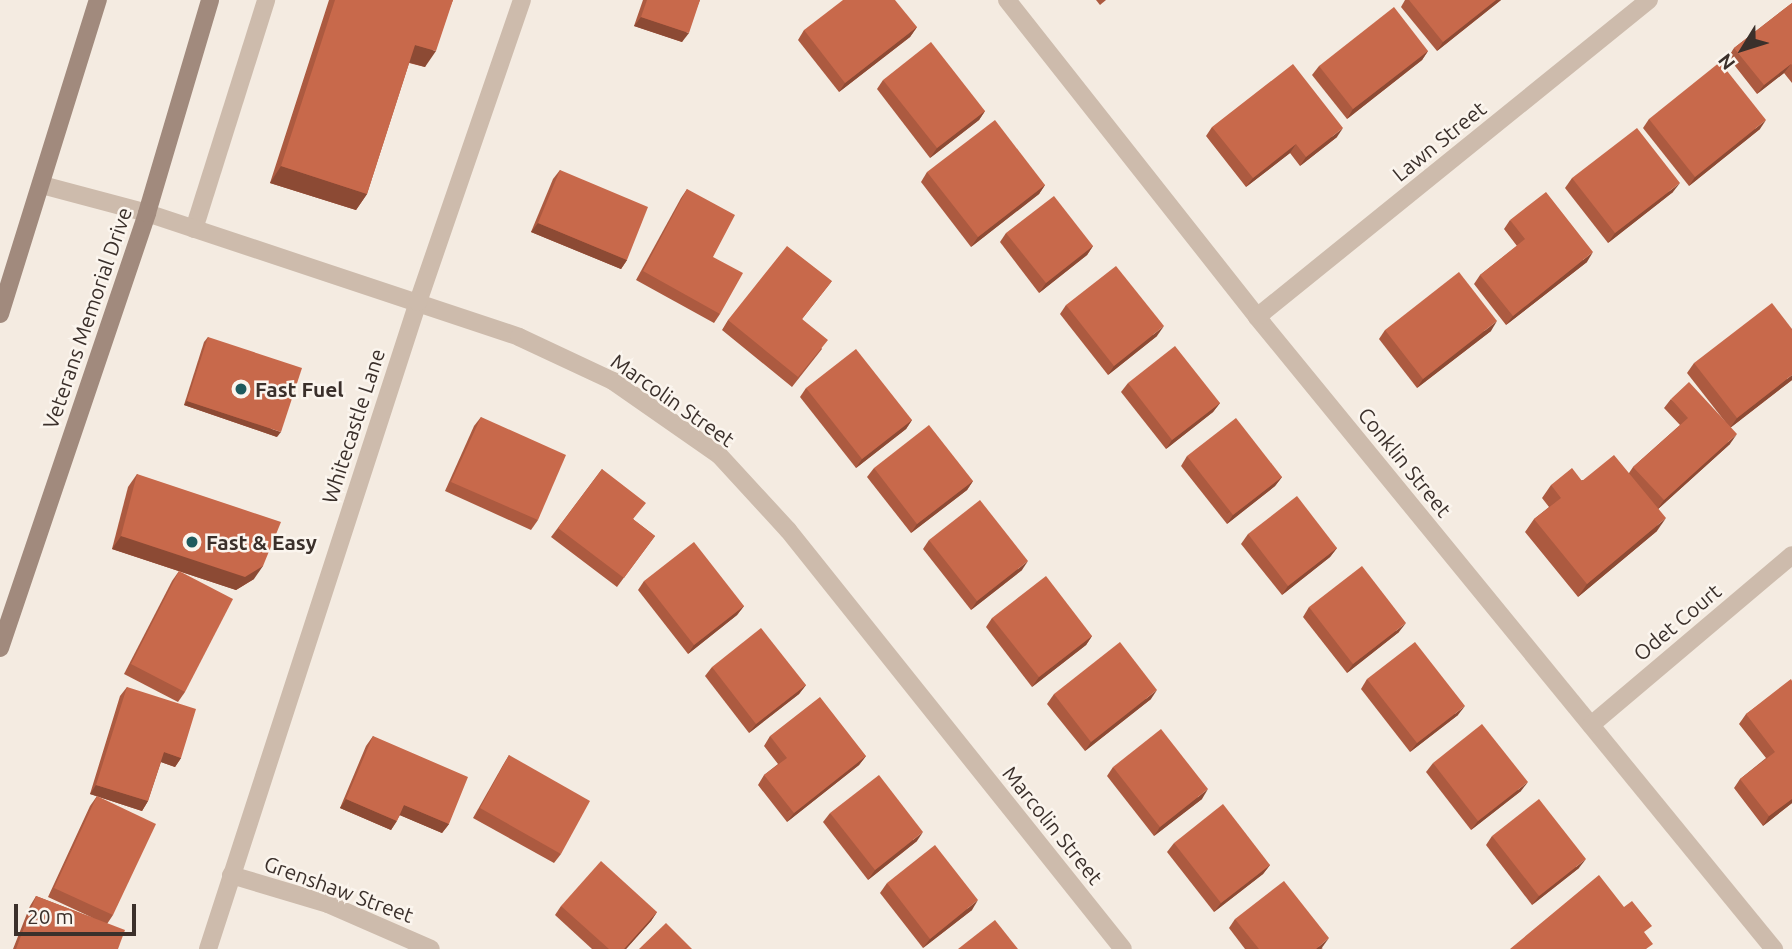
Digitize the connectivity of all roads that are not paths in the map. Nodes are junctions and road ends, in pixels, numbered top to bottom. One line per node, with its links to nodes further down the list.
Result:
1 (98, 0): 7 (main road)
2 (210, 0): 8 (main road, Veterans Memorial Drive)
3 (267, 0): 9 (street)
4 (522, 0): 10 (street, Whitecastle Lane)
5 (1007, 0): 12 (street, Conklin Street)
6 (1650, 0): 12 (street, Lawn Street)
7 (41, 185): 8 (street, Marcolin Street); 11 (main road)
8 (147, 214): 9 (street, Marcolin Street); 14 (main road, Veterans Memorial Drive)
9 (194, 229): 10 (street, Marcolin Street)
10 (418, 302): 16 (street, Whitecastle Lane); 19 (street, Marcolin Street)
11 (0, 314)
12 (1257, 317): 15 (street, Conklin Street)
13 (1792, 555): 15 (street, Odet Court)
14 (0, 648)
15 (1591, 725): 20 (street, Conklin Street)
16 (231, 875): 17 (street, Whitecastle Lane); 18 (street, Grenshaw Street)
17 (208, 949)
18 (431, 949)
19 (1123, 949)
20 (1774, 949)

